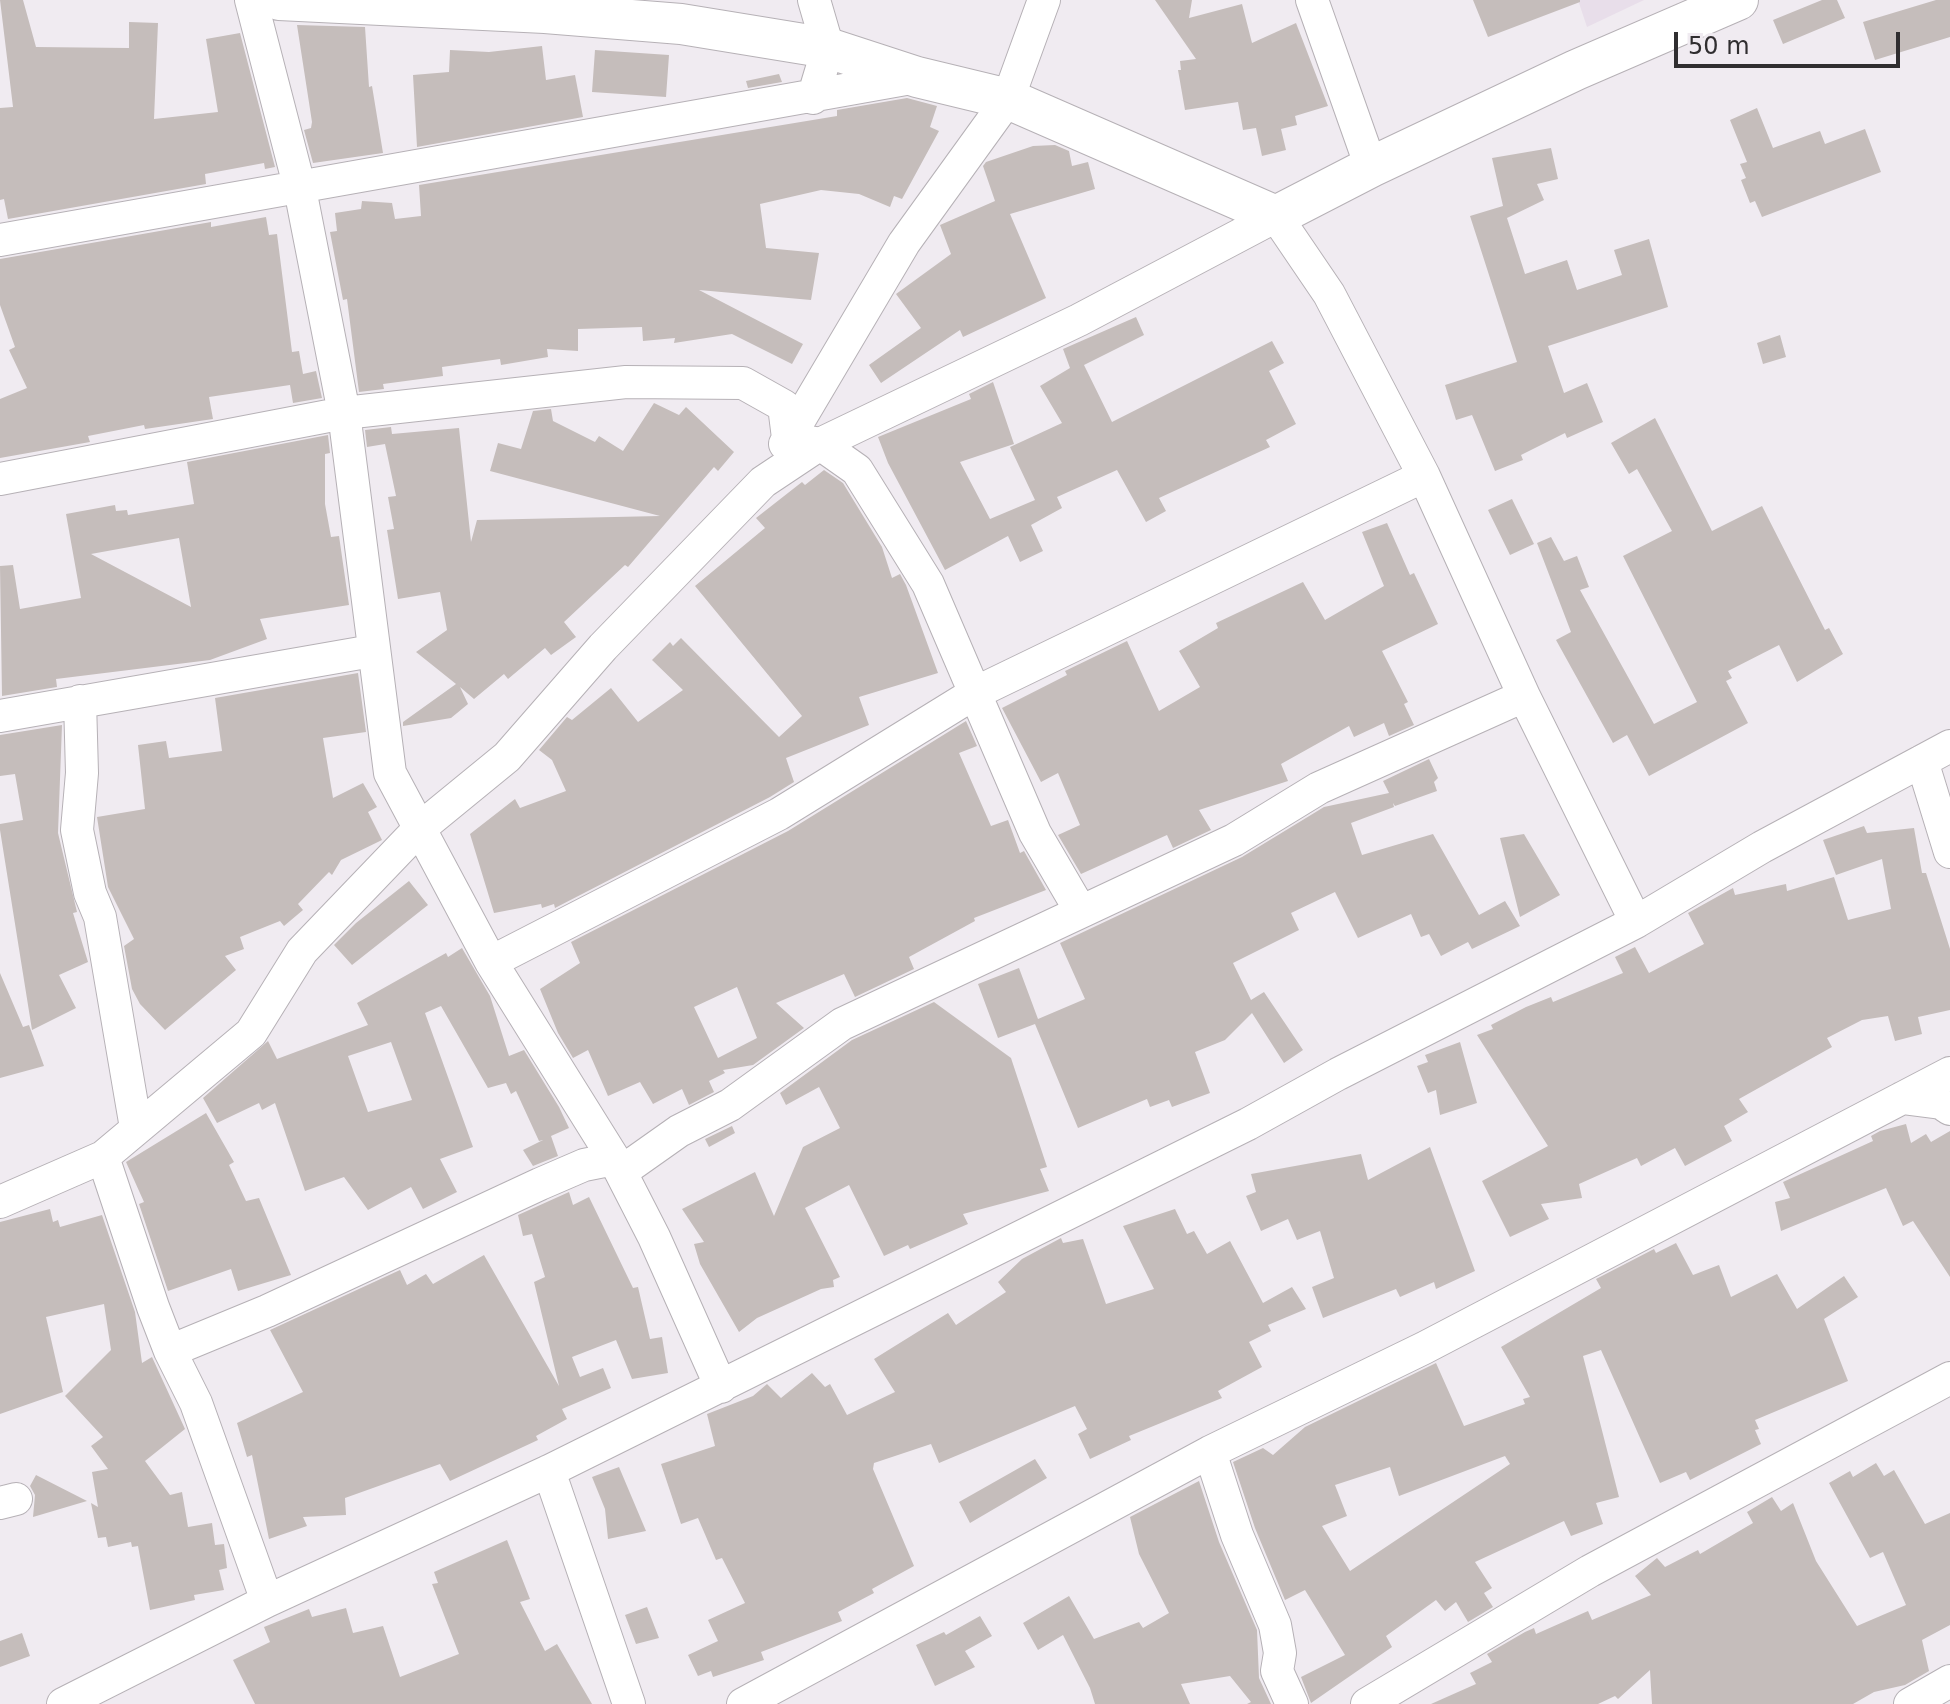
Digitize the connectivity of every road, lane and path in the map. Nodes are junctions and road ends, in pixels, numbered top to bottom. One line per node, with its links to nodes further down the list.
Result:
1 (251, 0): 12 (street)
2 (279, 0): 7 (street)
3 (814, 0): 7 (street)
4 (1044, 0): 10 (street)
5 (1312, 0): 11 (street)
6 (1738, 0): 11 (street)
7 (828, 48): 8 (street); 9 (street)
8 (917, 77): 9 (street); 10 (street)
9 (813, 98): 12 (street)
10 (1008, 99): 13 (street); 16 (street)
11 (1371, 167): 13 (street)
12 (300, 189): 14 (street); 15 (street)
13 (1276, 216): 17 (street); 18 (street)
14 (0, 240)
15 (344, 413): 16 (street); 19 (street); 21 (street)
16 (788, 438): 17 (street); 20 (street)
17 (820, 444): 20 (street); 22 (street)
18 (1424, 476): 22 (street); 23 (street)
19 (0, 479)
20 (763, 482): 27 (street)
21 (372, 651): 24 (street); 27 (street)
22 (975, 693): 29 (street); 31 (street)
23 (1524, 696): 29 (street); 30 (street)
24 (80, 701): 25 (street); 35 (street)
25 (0, 716)
26 (1936, 754): 28 (street); 30 (street)
27 (419, 829): 31 (street); 35 (street)
28 (1950, 852)
29 (1080, 910): 37 (street)
30 (1636, 922): 41 (street)
31 (491, 962): 37 (street)
32 (1950, 1073): 33 (street)
33 (1902, 1098): 34 (street); 42 (street)
34 (1950, 1109)
35 (136, 1128): 36 (street)
36 (103, 1157): 38 (street); 39 (street)
37 (618, 1165): 39 (street); 41 (street)
38 (0, 1202)
39 (170, 1351): 44 (street)
40 (1950, 1378): 50 (street)
41 (721, 1387): 43 (street)
42 (1210, 1452): 48 (street); 49 (street)
43 (549, 1471): 44 (street); 47 (street)
44 (267, 1601): 46 (street)
45 (1950, 1681): 51 (street)
46 (63, 1704)
47 (629, 1704)
48 (743, 1704)
49 (1292, 1704)
50 (1367, 1704)
51 (1910, 1704)

